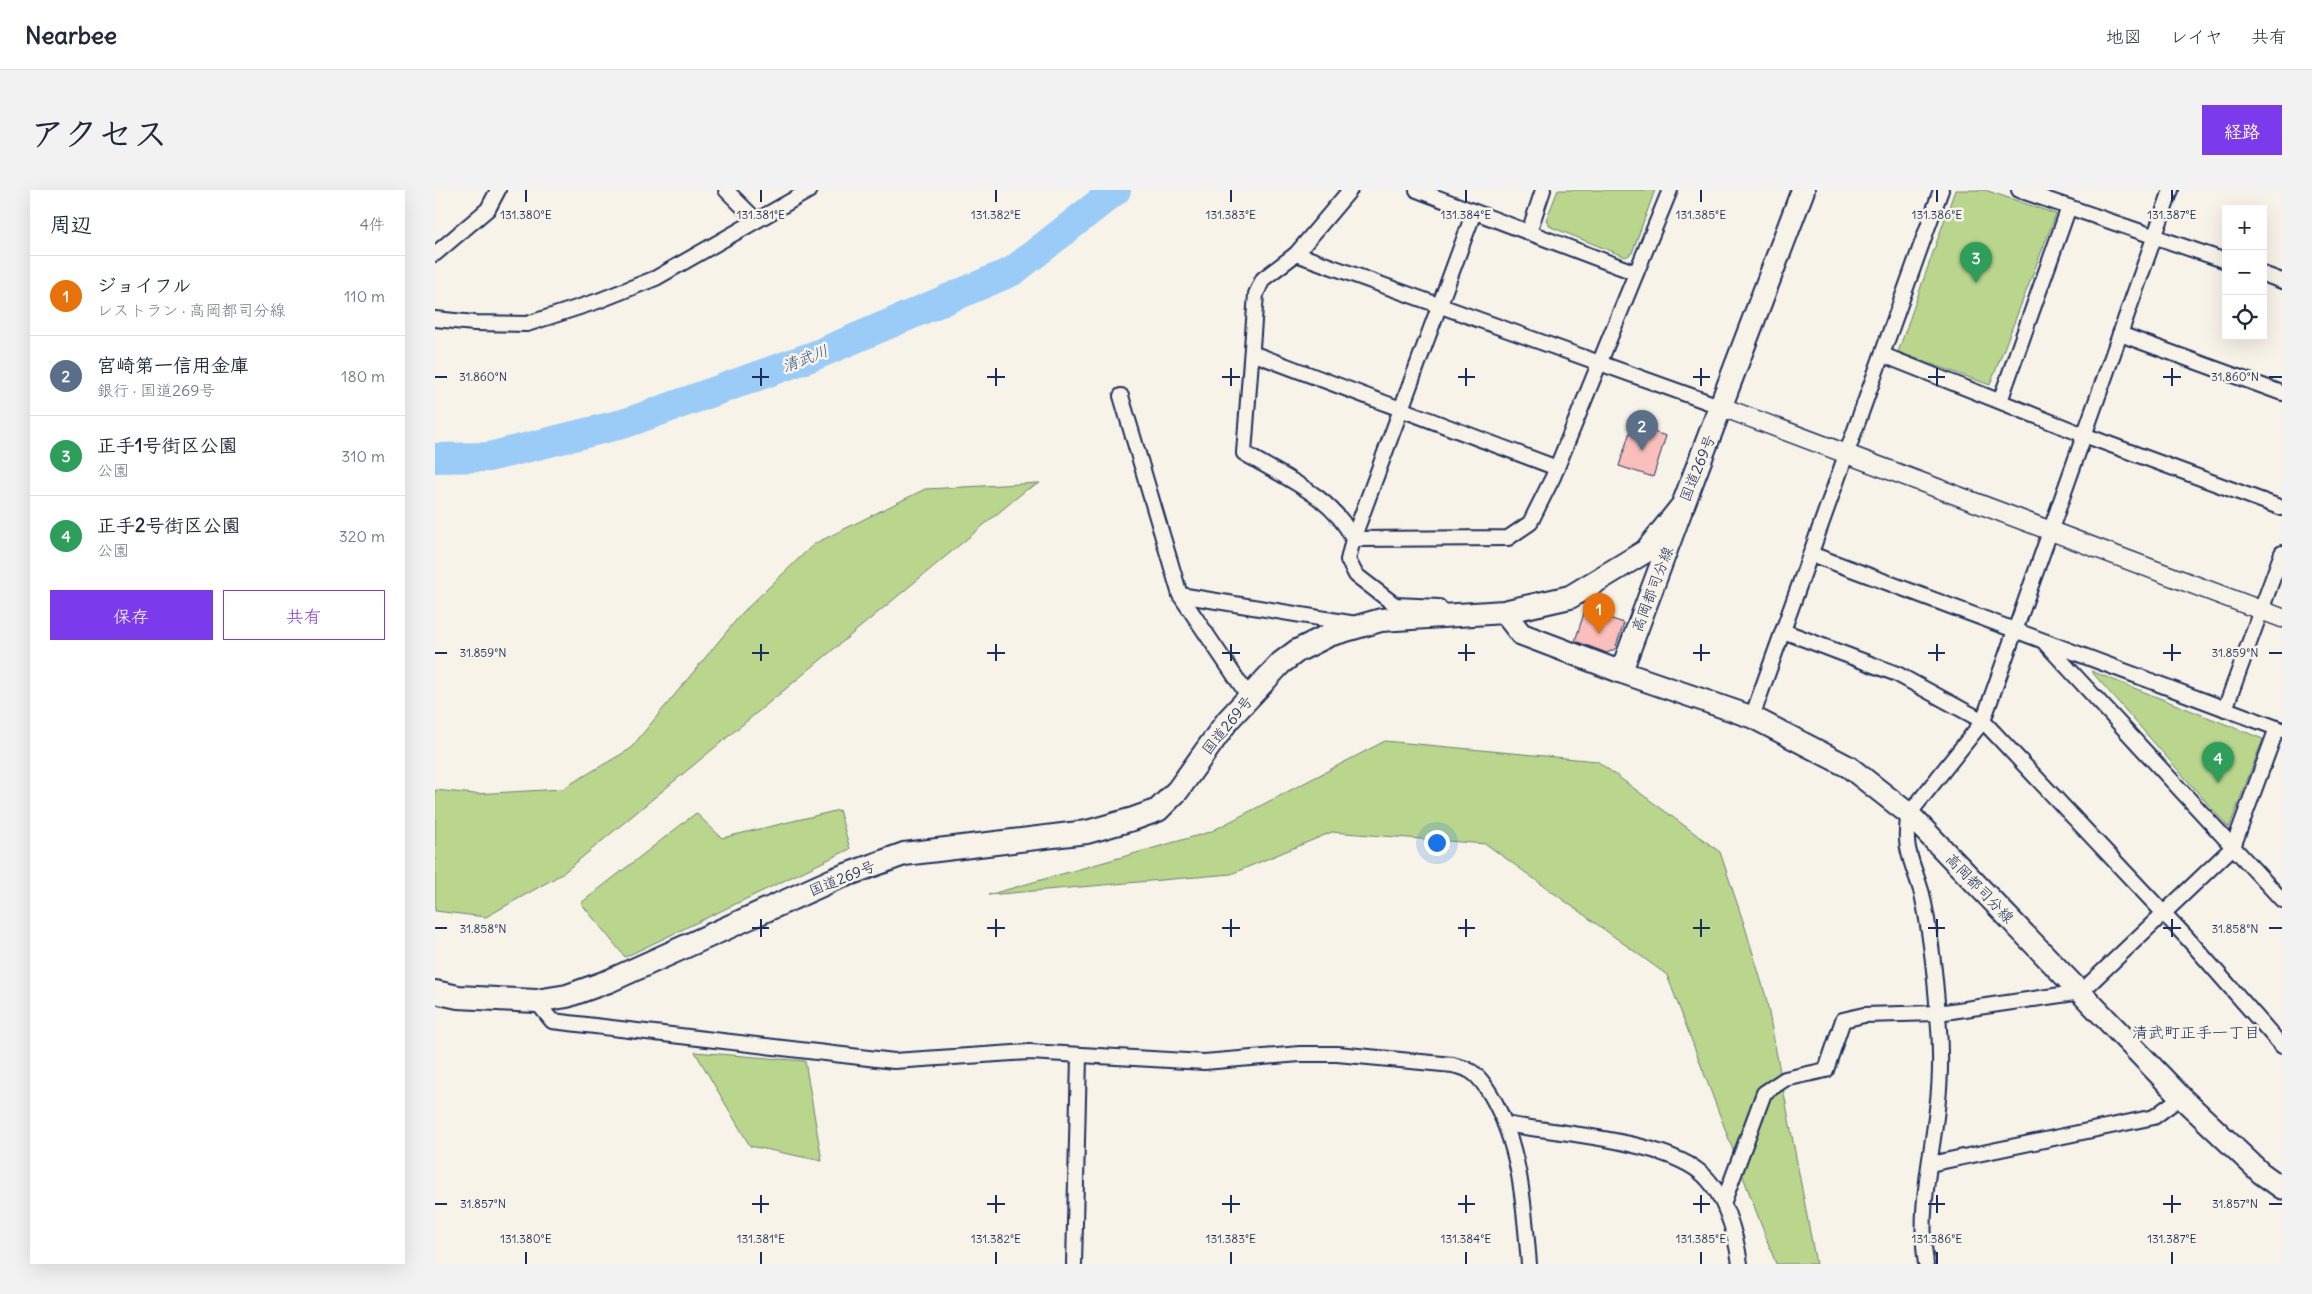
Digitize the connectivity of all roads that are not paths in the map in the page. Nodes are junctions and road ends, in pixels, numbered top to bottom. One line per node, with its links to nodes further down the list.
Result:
1 (498, 190): 17 (street)
2 (726, 190): 14 (street)
3 (810, 190): 14 (street)
4 (1350, 190): 18 (street)
5 (1417, 190): 13 (street)
6 (1543, 190): 15 (street)
7 (1670, 190): 20 (street)
8 (1803, 190): 32 (highway, 国道269号)
9 (1941, 190): 27 (street)
10 (2019, 190): 12 (street)
11 (2171, 190): 16 (street)
12 (2069, 207): 16 (street); 31 (street)
13 (1474, 212): 15 (street); 23 (street)
14 (756, 220): 24 (street)
15 (1529, 232): 20 (street)
16 (2155, 237): 19 (street); 25 (street)
17 (435, 254)
18 (1296, 254): 23 (street); 26 (street)
19 (2222, 260)
20 (1636, 273): 28 (street)
21 (2267, 275): 22 (street)
22 (2282, 280)
23 (1439, 305): 28 (street); 33 (street)
24 (435, 319)
25 (2120, 334): 29 (street); 34 (street)
26 (1252, 353): 33 (street); 40 (street)
27 (1883, 355): 31 (street); 35 (street)
28 (1599, 363): 32 (street); 36 (street)
29 (2282, 393)
30 (1121, 396): 43 (street)
31 (2000, 401): 34 (street)
32 (1722, 407): 35 (street); 37 (highway, 国道269号)
33 (1401, 411): 36 (street); 40 (street)
34 (2084, 435): 38 (street); 39 (street)
35 (1847, 454): 39 (street); 42 (street)
36 (1557, 468): 40 (street)
37 (1683, 506): 45 (highway, 国道269号); 51 (main road, 高岡都司分線)
38 (2282, 508)
39 (2050, 531): 44 (street); 48 (street)
40 (1353, 539): 45 (street)
41 (2282, 553): 44 (street)
42 (1811, 554): 48 (street); 49 (street)
43 (1180, 595): 47 (street); 52 (street)
44 (2261, 610): 46 (street); 53 (street)
45 (1504, 612): 47 (highway, 国道269号); 51 (main road, 高岡都司分線)
46 (2282, 618)
47 (1364, 625): 52 (highway, 国道269号)
48 (2015, 630): 50 (street); 55 (street)
49 (1783, 631): 54 (street); 55 (street)
50 (2042, 640): 53 (street); 58 (street)
51 (1621, 672): 54 (main road, 高岡都司分線)
52 (1249, 697): 63 (highway, 国道269号)
53 (2225, 709): 56 (street)
54 (1752, 717): 57 (main road, 高岡都司分線)
55 (1983, 721): 57 (street); 60 (street)
56 (2280, 729): 58 (street)
57 (1909, 814): 62 (main road, 高岡都司分線); 64 (street)
58 (2233, 847): 59 (street); 60 (street)
59 (2282, 900)
60 (2163, 912): 62 (street); 65 (street)
61 (435, 992): 63 (highway, 国道269号)
62 (2081, 992): 64 (street); 67 (main road, 高岡都司分線)
63 (536, 1002): 66 (street)
64 (1938, 1012): 69 (street); 71 (street)
65 (2282, 1046)
66 (1079, 1057): 68 (street); 72 (street)
67 (2181, 1097): 69 (street); 70 (main road, 高岡都司分線)
68 (1505, 1124): 71 (street); 73 (street)
69 (1930, 1164): 75 (street)
70 (2282, 1188)
71 (1724, 1201): 74 (street)
72 (1073, 1264)
73 (1529, 1264)
74 (1740, 1264)
75 (1926, 1264)

